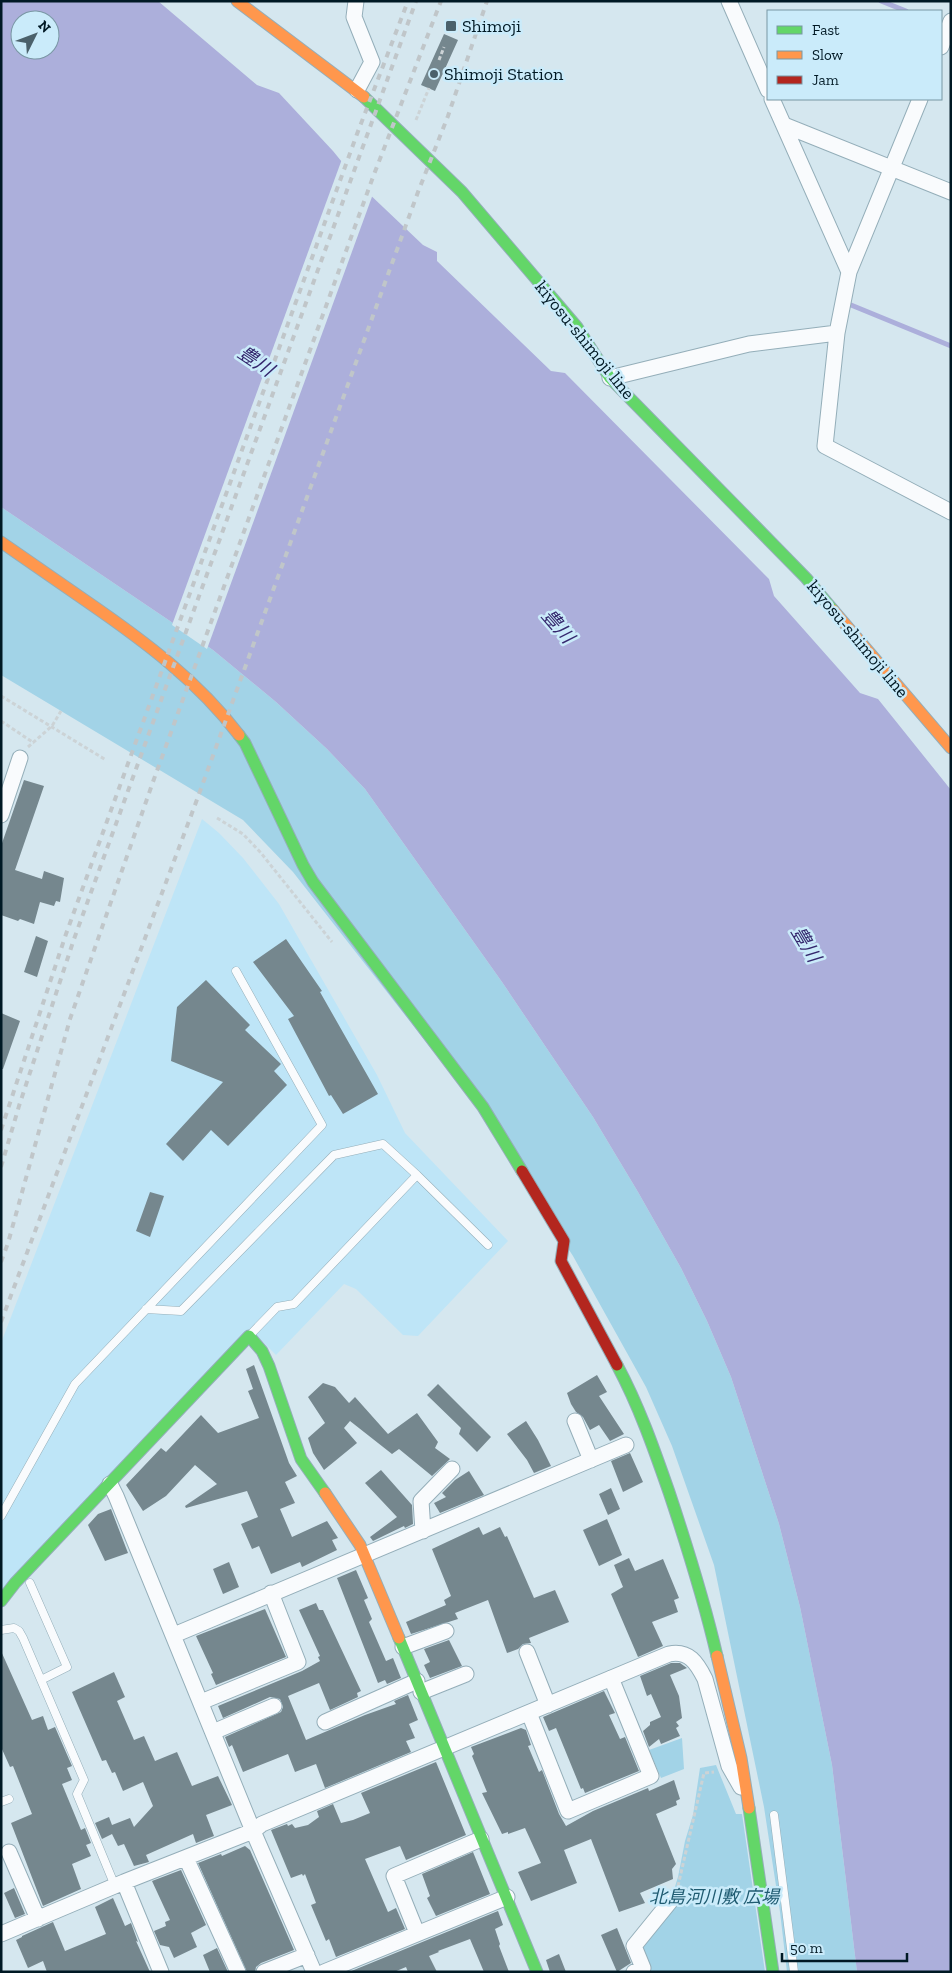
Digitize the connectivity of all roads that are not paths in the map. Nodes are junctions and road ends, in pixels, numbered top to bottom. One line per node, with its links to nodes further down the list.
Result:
1 (237, 1): 4 (street, kiyosu-shimoji line)
2 (356, 1): 8 (street)
3 (729, 1): 7 (street)
4 (258, 8): 8 (street, kiyosu-shimoji line)
5 (951, 21): 6 (street)
6 (942, 44)
7 (767, 88)
8 (357, 90): 16 (street, kiyosu-shimoji line)
9 (772, 100): 11 (street)
10 (920, 100): 12 (street)
11 (784, 125): 12 (street); 14 (street)
12 (893, 168): 13 (street); 14 (street)
13 (951, 192)
14 (849, 272): 15 (street)
15 (837, 333): 16 (street); 17 (street)
16 (610, 378): 19 (street, kiyosu-shimoji line)
17 (951, 512)
18 (1, 542): 54 (street)
19 (951, 748)
20 (20, 758): 21 (street)
21 (1, 814)
22 (236, 971): 25 (lane)
23 (416, 1175): 24 (lane); 25 (lane); 26 (lane)
24 (488, 1246)
25 (146, 1309): 32 (lane)
26 (249, 1336): 31 (street); 34 (street)
27 (575, 1421): 29 (street)
28 (626, 1445): 29 (street)
29 (591, 1460): 33 (street)
30 (452, 1469): 33 (street)
31 (110, 1484): 37 (street); 40 (street)
32 (1, 1516)
33 (423, 1531): 34 (street)
34 (365, 1556): 36 (street); 41 (street)
35 (30, 1583): 45 (lane)
36 (271, 1593): 40 (street); 47 (street)
37 (1, 1601)
38 (1, 1630): 45 (lane)
39 (446, 1631): 41 (street)
40 (174, 1635): 47 (street)
41 (403, 1647): 46 (street)
42 (527, 1652): 49 (street)
43 (466, 1674): 46 (street)
44 (611, 1678): 49 (street); 50 (street); 54 (street)
45 (41, 1680): 60 (lane)
46 (419, 1687): 51 (street); 53 (street)
47 (202, 1702): 52 (street)
48 (274, 1706): 52 (street)
49 (548, 1706): 50 (street)
50 (529, 1714): 53 (street)
51 (325, 1722)
52 (213, 1732): 56 (street)
53 (444, 1748): 56 (street); 57 (street)
54 (748, 1800): 74 (street)
55 (774, 1815): 75 (lane)
56 (253, 1831): 59 (street); 66 (street)
57 (481, 1839): 61 (street); 64 (street)
58 (9, 1852): 63 (street)
59 (186, 1858): 60 (street); 68 (street)
60 (119, 1884): 63 (street); 67 (street)
61 (506, 1897): 64 (street); 72 (street)
62 (673, 1898): 73 (street)
63 (38, 1919): 65 (street)
64 (417, 1933): 71 (street)
65 (1, 1934)
66 (306, 1955): 69 (street); 70 (street)
67 (161, 1972)
68 (238, 1972)
69 (264, 1972)
70 (314, 1972)
71 (324, 1972)
72 (537, 1972)
73 (634, 1972)
74 (773, 1972)
75 (794, 1972)

